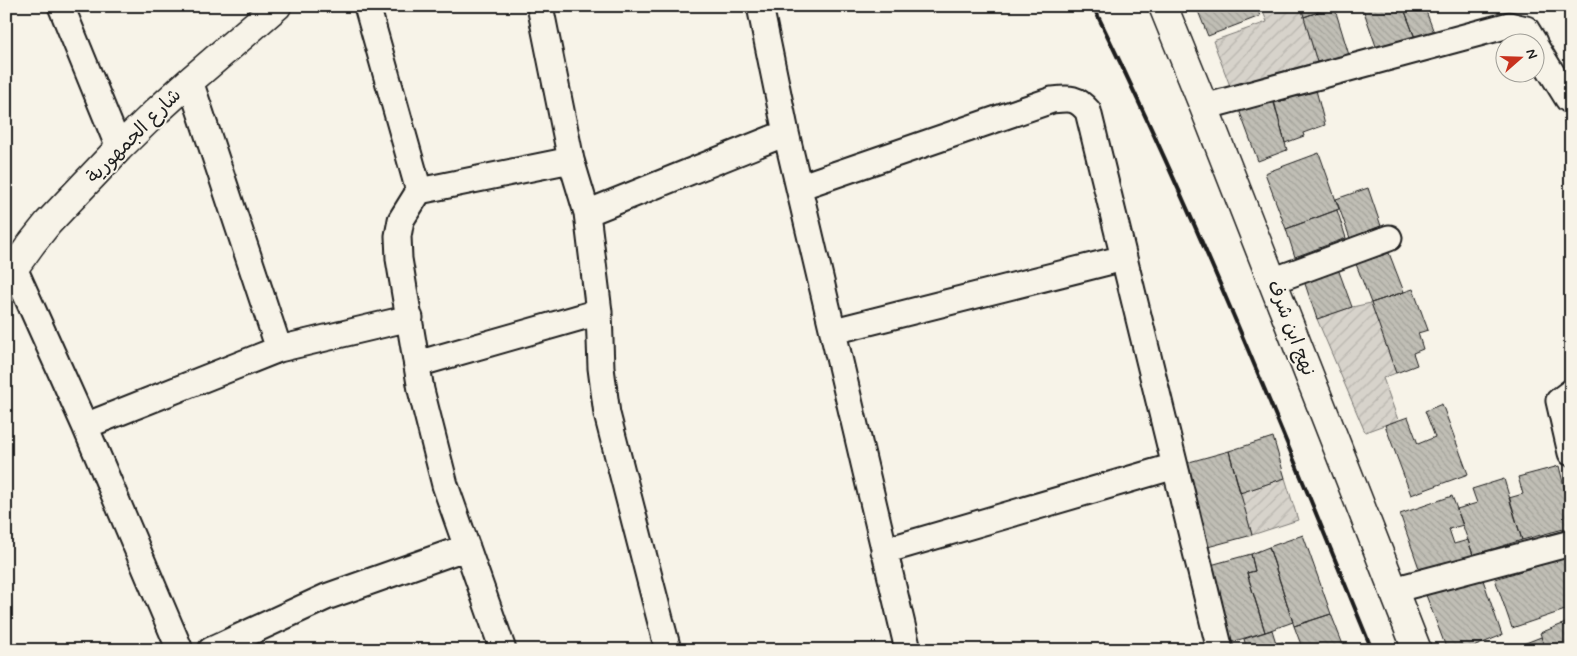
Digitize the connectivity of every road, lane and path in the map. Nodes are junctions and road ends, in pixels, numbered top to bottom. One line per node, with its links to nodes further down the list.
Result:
1 (61, 6): 13 (street)
2 (277, 6): 9 (main road, شارع الجمهورية)
3 (367, 6): 16 (street)
4 (540, 6): 14 (street)
5 (1163, 6): 11 (main road, نهج ابن شرف)
6 (766, 8): 12 (street)
7 (1528, 32): 11 (street)
8 (1544, 59): 10 (street)
9 (190, 81): 13 (main road, شارع الجمهورية); 25 (street)
10 (1571, 101)
11 (1204, 107): 21 (main road, نهج ابن شرف)
12 (786, 133): 15 (street); 17 (street)
13 (119, 148): 20 (main road, شارع الجمهورية)
14 (571, 160): 16 (street); 17 (street)
15 (800, 187): 19 (street); 24 (street)
16 (419, 191): 23 (street)
17 (587, 213): 22 (street)
18 (1389, 238): 21 (street)
19 (1124, 258): 24 (street); 30 (street)
20 (10, 274): 28 (street)
21 (1272, 281): 34 (main road, نهج ابن شرف)
22 (598, 312): 26 (street); 39 (street)
23 (410, 318): 25 (street); 26 (street)
24 (834, 331): 33 (street)
25 (279, 349): 28 (street)
26 (417, 364): 32 (street)
27 (1571, 392): 29 (street)
28 (85, 426): 36 (street)
29 (1571, 453)
30 (1175, 466): 33 (street); 35 (street)
31 (1571, 543): 34 (street)
32 (466, 547): 37 (street); 38 (street)
33 (884, 551): 40 (street)
34 (1393, 590): 41 (main road, نهج ابن شرف)
35 (1218, 649)
36 (180, 650)
37 (211, 650)
38 (503, 650)
39 (668, 650)
40 (908, 650)
41 (1416, 650)

